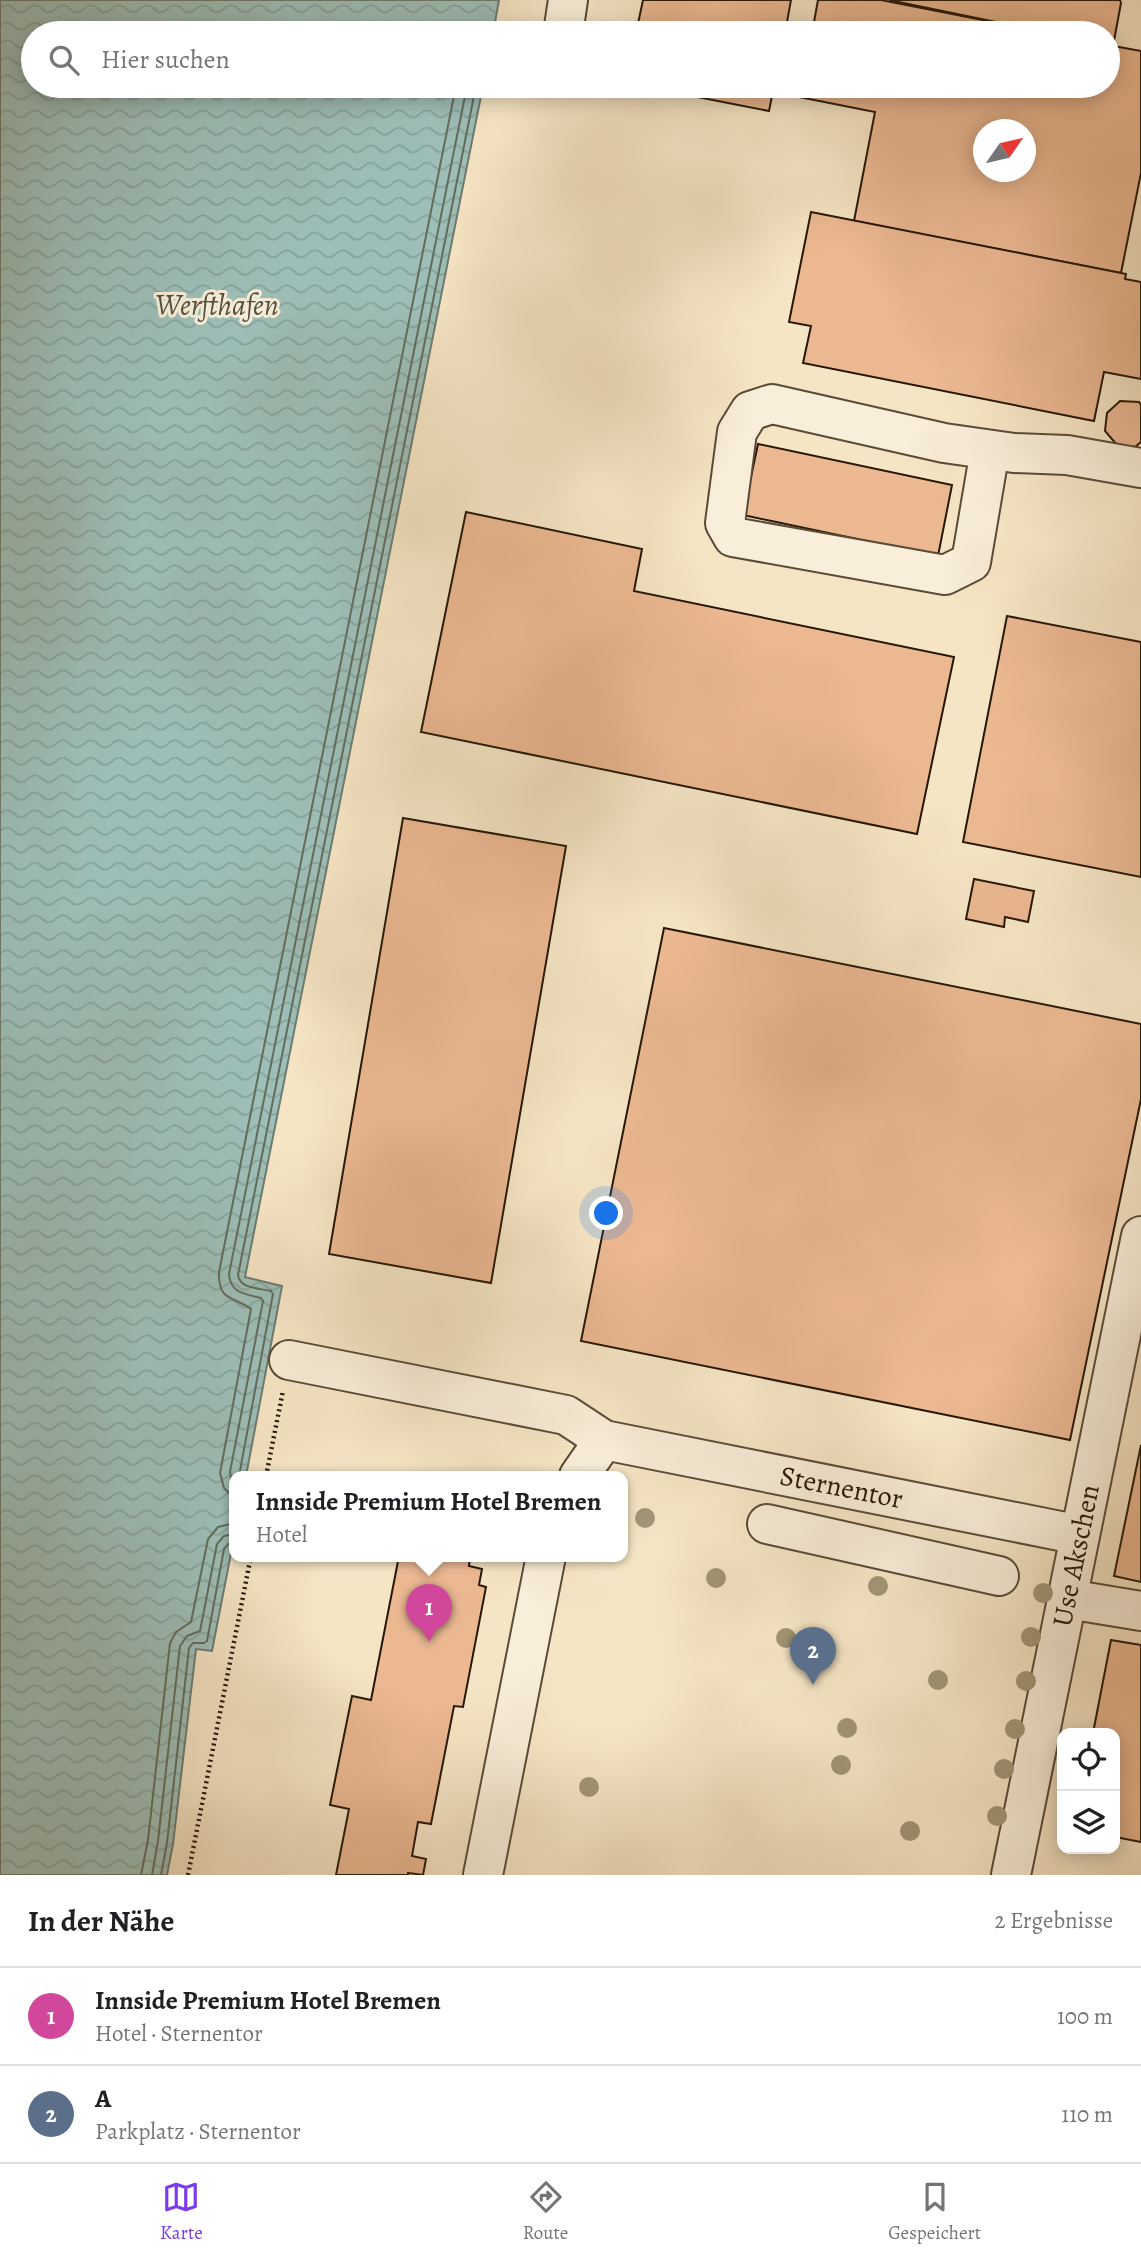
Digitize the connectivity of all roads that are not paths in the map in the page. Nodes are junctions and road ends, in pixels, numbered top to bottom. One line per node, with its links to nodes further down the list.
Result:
1 (568, 0): 2 (street)
2 (564, 21)
3 (990, 450): 3 (street); 4 (street)
4 (1141, 468)
5 (1141, 1236): 6 (street, Use Akschen)
6 (1136, 1285): 14 (street, Use Akschen)
7 (289, 1360): 8 (street)
8 (604, 1440): 9 (street); 10 (street, Sternentor)
9 (582, 1471)
10 (816, 1483): 11 (street, Sternentor); 13 (street)
11 (973, 1514): 14 (street, Sternentor); 16 (street)
12 (767, 1524): 13 (street)
13 (806, 1533): 16 (street)
14 (1080, 1535): 18 (street, Use Akschen)
15 (545, 1562): 20 (street)
16 (962, 1568): 17 (street)
17 (999, 1576)
18 (1068, 1599): 19 (street); 21 (street, Use Akschen)
19 (1141, 1611)
20 (483, 1875)
21 (1012, 1875)

